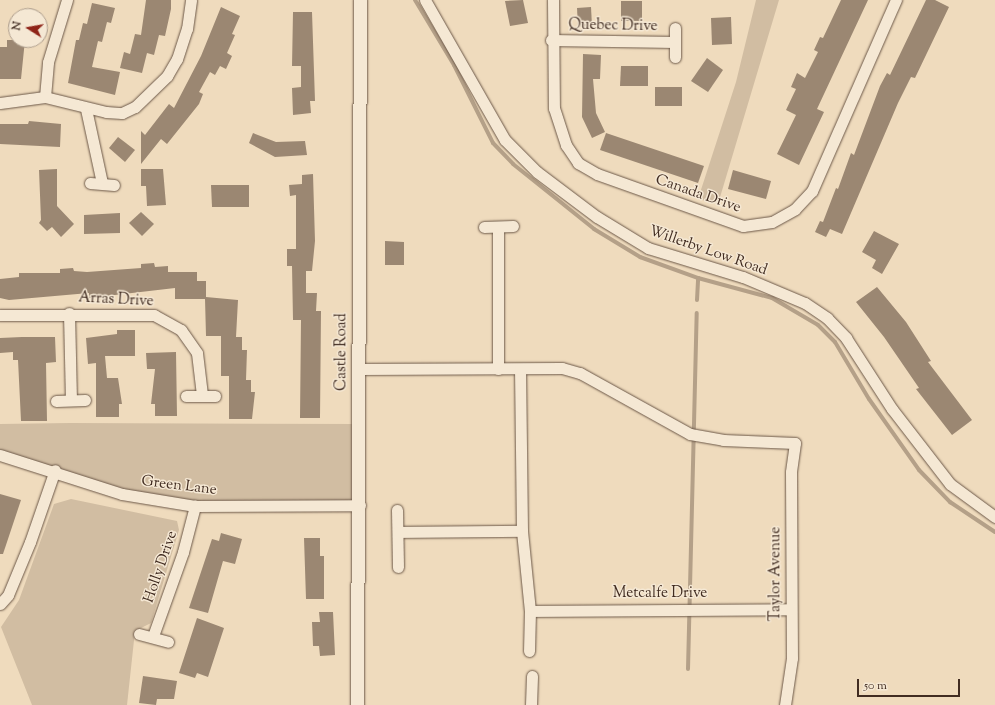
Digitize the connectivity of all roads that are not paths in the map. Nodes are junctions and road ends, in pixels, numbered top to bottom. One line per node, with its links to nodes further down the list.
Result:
1 (67, 0): 11 (street)
2 (191, 0): 13 (street)
3 (360, 0): 23 (street, Castle Road)
4 (425, 0): 36 (street, Willerby Low Road)
5 (553, 0): 8 (street, Canada Drive)
6 (896, 0): 8 (street, Canada Drive)
7 (675, 28): 9 (street, Quebec Drive)
8 (551, 40): 9 (street, Quebec Drive)
9 (675, 42): 10 (street, Quebec Drive)
10 (675, 57)
11 (45, 97): 12 (street); 13 (street)
12 (0, 103)
13 (86, 109): 15 (street)
14 (90, 183): 15 (street)
15 (102, 183): 16 (street)
16 (114, 185)
17 (513, 226): 19 (street)
18 (484, 227): 19 (street)
19 (498, 227): 24 (street)
20 (69, 313): 21 (street, Arras Drive); 26 (street, Arras Drive); 28 (street)
21 (0, 315)
22 (520, 368): 24 (street); 37 (street); 41 (street, Taylor Avenue)
23 (358, 369): 24 (street); 33 (street, Castle Road)
24 (498, 370)
25 (186, 396): 26 (street)
26 (202, 396): 27 (street)
27 (216, 396)
28 (70, 400): 29 (street); 30 (street)
29 (85, 400)
30 (56, 401)
31 (0, 455): 32 (street, Green Lane)
32 (55, 470): 34 (street, Green Lane); 40 (street)
33 (360, 505): 34 (street, Green Lane); 48 (street, Castle Road)
34 (195, 506): 44 (street, Holly Drive)
35 (397, 510): 38 (street)
36 (995, 517)
37 (522, 531): 38 (street); 42 (street)
38 (398, 532): 39 (street)
39 (398, 567)
40 (0, 604)
41 (791, 609): 42 (street, Metcalfe Drive); 50 (street, Taylor Avenue)
42 (530, 611): 46 (street)
43 (139, 634): 44 (street)
44 (153, 636): 45 (street)
45 (168, 642)
46 (529, 651)
47 (532, 676): 49 (street)
48 (357, 705)
49 (531, 705)
50 (785, 705)

